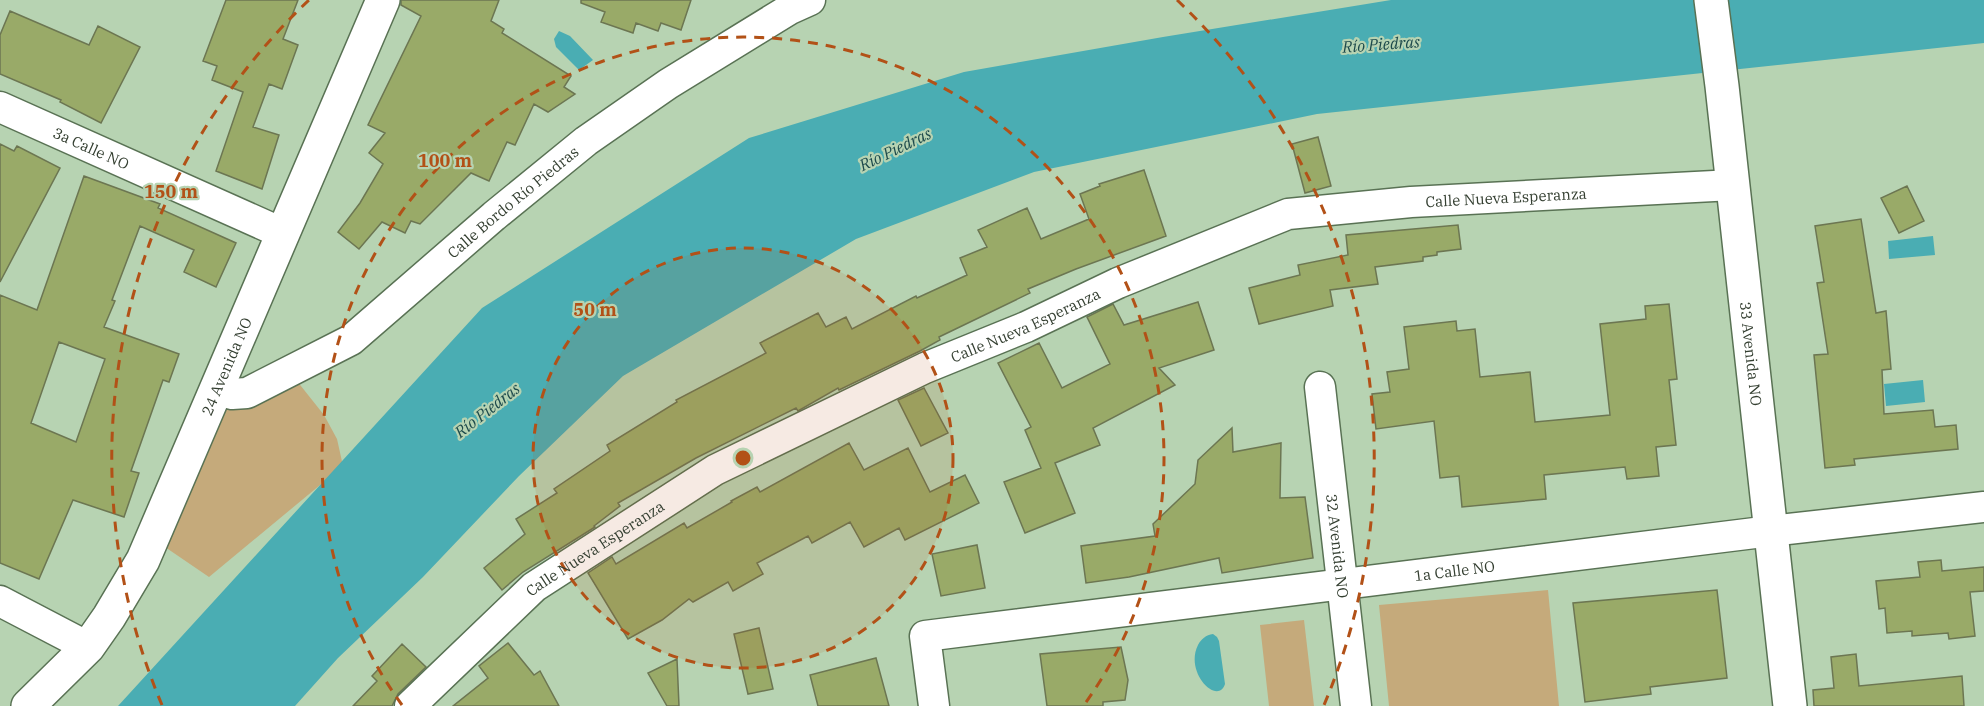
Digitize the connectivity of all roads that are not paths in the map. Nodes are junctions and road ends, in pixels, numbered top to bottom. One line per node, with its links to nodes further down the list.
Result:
1 (382, 0): 6 (street, 24 Avenida NO)
2 (810, 0): 8 (street, Calle Bordo Río Piedras)
3 (1711, 0): 5 (street, 33 Avenida NO)
4 (0, 107): 6 (street, 3a Calle NO)
5 (1733, 185): 10 (street, 33 Avenida NO); 15 (street, Calle Nueva Esperanza)
6 (282, 233): 8 (street, 24 Avenida NO)
7 (1320, 387): 11 (street, 32 Avenida NO)
8 (217, 390): 13 (street, 24 Avenida NO)
9 (1984, 507): 10 (street, 1a Calle NO)
10 (1771, 531): 11 (street, 1a Calle NO); 18 (street, 33 Avenida NO)
11 (1342, 583): 16 (street, 1a Calle NO); 17 (street, 32 Avenida NO)
12 (0, 601): 13 (street)
13 (88, 647): 14 (street, 24 Avenida NO)
14 (28, 706)
15 (410, 706)
16 (934, 706)
17 (1356, 706)
18 (1790, 706)

